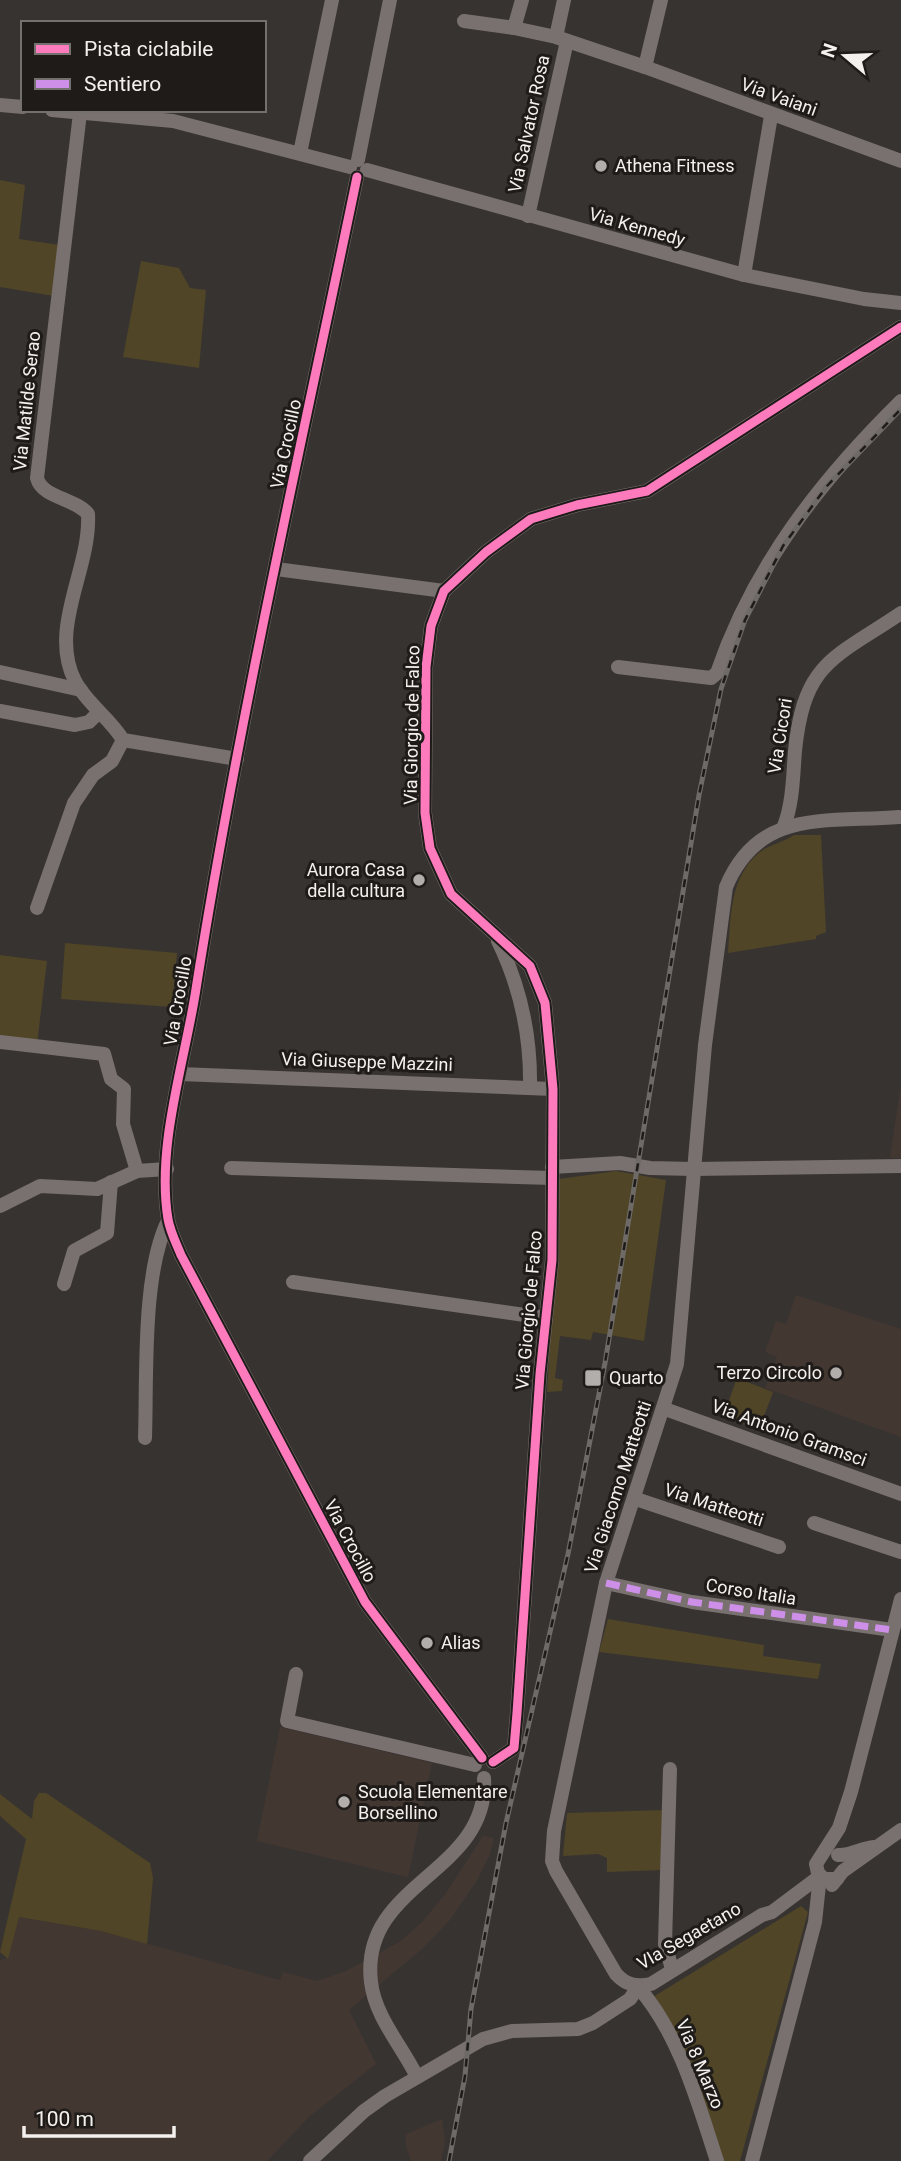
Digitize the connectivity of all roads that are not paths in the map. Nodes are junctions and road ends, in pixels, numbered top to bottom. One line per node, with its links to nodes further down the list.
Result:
1 (332, 0): 15 (street)
2 (390, 0): 17 (street, Via Crocillo)
3 (522, 0): 7 (street)
4 (564, 0): 8 (street)
5 (661, 0): 9 (street)
6 (464, 21): 7 (street, Via Vaiani)
7 (514, 28): 8 (street, Via Vaiani)
8 (561, 39): 9 (street, Via Vaiani); 18 (street, Via Salvator Rosa)
9 (645, 67): 14 (street, Via Vaiani)
10 (0, 105): 11 (street)
11 (21, 107)
12 (71, 112): 13 (street, Via Kennedy)
13 (80, 113): 15 (street, Via Kennedy); 28 (street, Via Matilde Serao)
14 (771, 116): 16 (street, Via Vaiani); 19 (street)
15 (300, 153): 17 (street, Via Kennedy)
16 (901, 161)
17 (358, 168): 18 (street, Via Kennedy); 23 (street, Via Crocillo)
18 (528, 216): 19 (street, Via Kennedy)
19 (744, 275): 20 (street, Via Kennedy)
20 (901, 303)
21 (901, 327): 24 (street, Via Giorgio de Falco)
22 (901, 401): 26 (street)
23 (276, 569): 24 (street); 32 (street, Via Crocillo)
24 (444, 591): 36 (street, Via Giorgio de Falco)
25 (901, 612): 34 (street, Via Cicori)
26 (618, 667)
27 (0, 672): 28 (street)
28 (81, 690): 30 (street, Via Matilde Serao)
29 (0, 711): 30 (street)
30 (99, 712): 31 (street, Via Matilde Serao)
31 (123, 740): 32 (street); 35 (street)
32 (237, 759): 40 (street, Via Crocillo)
33 (899, 817): 34 (street)
34 (784, 826): 46 (street, Via Giacomo Matteotti)
35 (37, 908)
36 (496, 936): 37 (street, Via Giorgio de Falco); 38 (street, Via Giorgio de Falco)
37 (523, 959): 38 (street); 42 (street, Via Giorgio de Falco)
38 (510, 967): 41 (street, Via Giorgio de Falco)
39 (0, 1042): 47 (street)
40 (180, 1074): 41 (street, Via Giuseppe Mazzini); 45 (street, Via Crocillo)
41 (530, 1088): 42 (street, Via Giuseppe Mazzini)
42 (553, 1089): 48 (street, Via Giorgio de Falco)
43 (901, 1166): 46 (street)
44 (231, 1168): 48 (street)
45 (167, 1169): 47 (street); 51 (street, Via Crocillo)
46 (692, 1169): 48 (street); 55 (street, Via Giacomo Matteotti)
47 (137, 1171): 49 (street)
48 (552, 1173): 54 (street, Via Giorgio de Falco)
49 (111, 1182): 50 (street); 53 (street)
50 (0, 1206)
51 (168, 1221): 56 (street); 66 (street, Via Crocillo)
52 (293, 1282): 54 (street)
53 (64, 1284)
54 (546, 1318): 66 (street, Via Giorgio de Falco)
55 (665, 1409): 57 (street, Via Antonio Gramsci); 58 (street, Via Giacomo Matteotti)
56 (145, 1438)
57 (901, 1494)
58 (636, 1499): 60 (street, Via Matteotti); 62 (street, Via Giacomo Matteotti)
59 (814, 1522): 61 (street)
60 (779, 1546)
61 (901, 1552)
62 (606, 1583): 64 (street, Corso Italia); 78 (street, Via Giacomo Matteotti)
63 (901, 1599): 64 (street)
64 (892, 1630): 71 (street)
65 (296, 1674): 66 (street)
66 (483, 1762): 79 (street, Via Crocillo)
67 (670, 1769): 77 (street)
68 (901, 1830): 69 (street)
69 (874, 1847): 70 (street); 72 (street)
70 (838, 1855): 71 (street); 72 (street)
71 (819, 1858): 73 (street); 75 (street)
72 (840, 1875): 73 (street); 76 (street)
73 (820, 1876): 74 (street); 76 (street)
74 (789, 1899): 75 (street); 76 (street)
75 (762, 1915): 77 (street, VIa Segaetano)
76 (815, 1915): 82 (street)
77 (672, 1969): 78 (street, VIa Segaetano)
78 (638, 1986): 79 (street, VIa Segaetano); 81 (street, Via 8 Marzo)
79 (417, 2077): 80 (street, VIa Segaetano)
80 (310, 2161)
81 (717, 2161)
82 (751, 2161)

